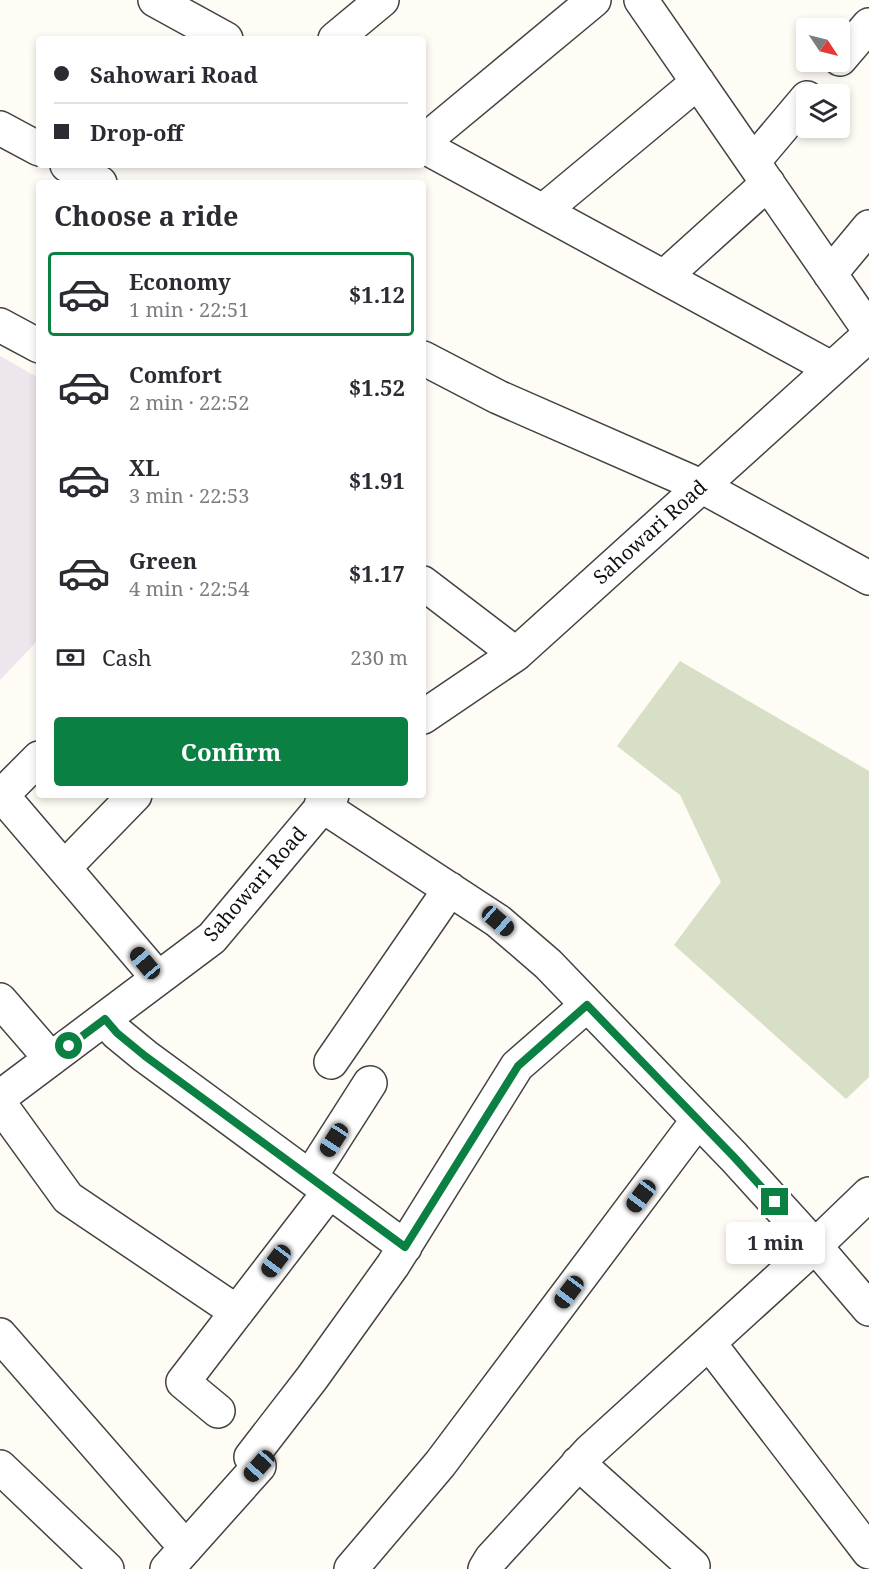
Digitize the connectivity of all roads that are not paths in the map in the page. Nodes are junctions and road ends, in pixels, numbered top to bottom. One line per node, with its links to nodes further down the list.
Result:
1 (382, 0): 6 (street)
2 (594, 0): 12 (street)
3 (641, 0): 8 (street)
4 (164, 2): 5 (street)
5 (221, 36)
6 (339, 36)
7 (855, 46): 9 (street)
8 (698, 82): 16 (street); 18 (street)
9 (819, 84)
10 (796, 116): 16 (street)
11 (0, 128): 14 (street)
12 (426, 141)
13 (426, 146): 18 (street)
14 (36, 147)
15 (72, 168): 17 (street)
16 (761, 173): 20 (street); 21 (street)
17 (94, 180)
18 (543, 211): 21 (street)
19 (869, 227): 20 (street)
20 (830, 274): 23 (street)
21 (664, 277): 27 (street)
22 (0, 325): 25 (street)
23 (869, 330)
24 (869, 335): 27 (street, Sahowari Road)
25 (36, 344)
26 (426, 360): 28 (street)
27 (831, 368): 28 (street, Sahowari Road)
28 (701, 486): 29 (street); 31 (street, Sahowari Road)
29 (869, 578)
30 (426, 585): 31 (street)
31 (516, 654): 32 (street, Sahowari Road)
32 (426, 715)
33 (36, 761): 34 (street)
34 (1, 794): 37 (street)
35 (132, 798): 37 (street)
36 (326, 800): 38 (street); 39 (street, Sahowari Road)
37 (64, 868): 39 (street)
38 (450, 889): 41 (street); 44 (street)
39 (158, 978): 42 (street, Sahowari Road)
40 (0, 1000): 43 (street)
41 (587, 1005): 48 (street); 52 (street)
42 (105, 1019): 43 (street, Sahowari Road); 49 (street)
43 (51, 1059): 46 (street, Sahowari Road)
44 (332, 1062)
45 (370, 1083): 49 (street)
46 (0, 1097)
47 (0, 1104): 54 (street)
48 (698, 1120): 51 (street); 64 (street)
49 (320, 1184): 52 (street); 54 (street)
50 (869, 1194): 51 (street)
51 (815, 1246): 53 (street); 56 (street)
52 (405, 1247): 61 (street)
53 (869, 1309)
54 (237, 1312): 57 (street)
55 (0, 1335): 61 (street)
56 (709, 1343): 58 (street); 60 (street)
57 (218, 1412)
58 (578, 1463): 65 (street); 66 (street)
59 (0, 1467): 63 (street)
60 (869, 1552)
61 (176, 1558)
62 (869, 1561): 67 (street)
63 (107, 1569)
64 (351, 1569)
65 (485, 1569)
66 (690, 1569)
67 (861, 1569)

